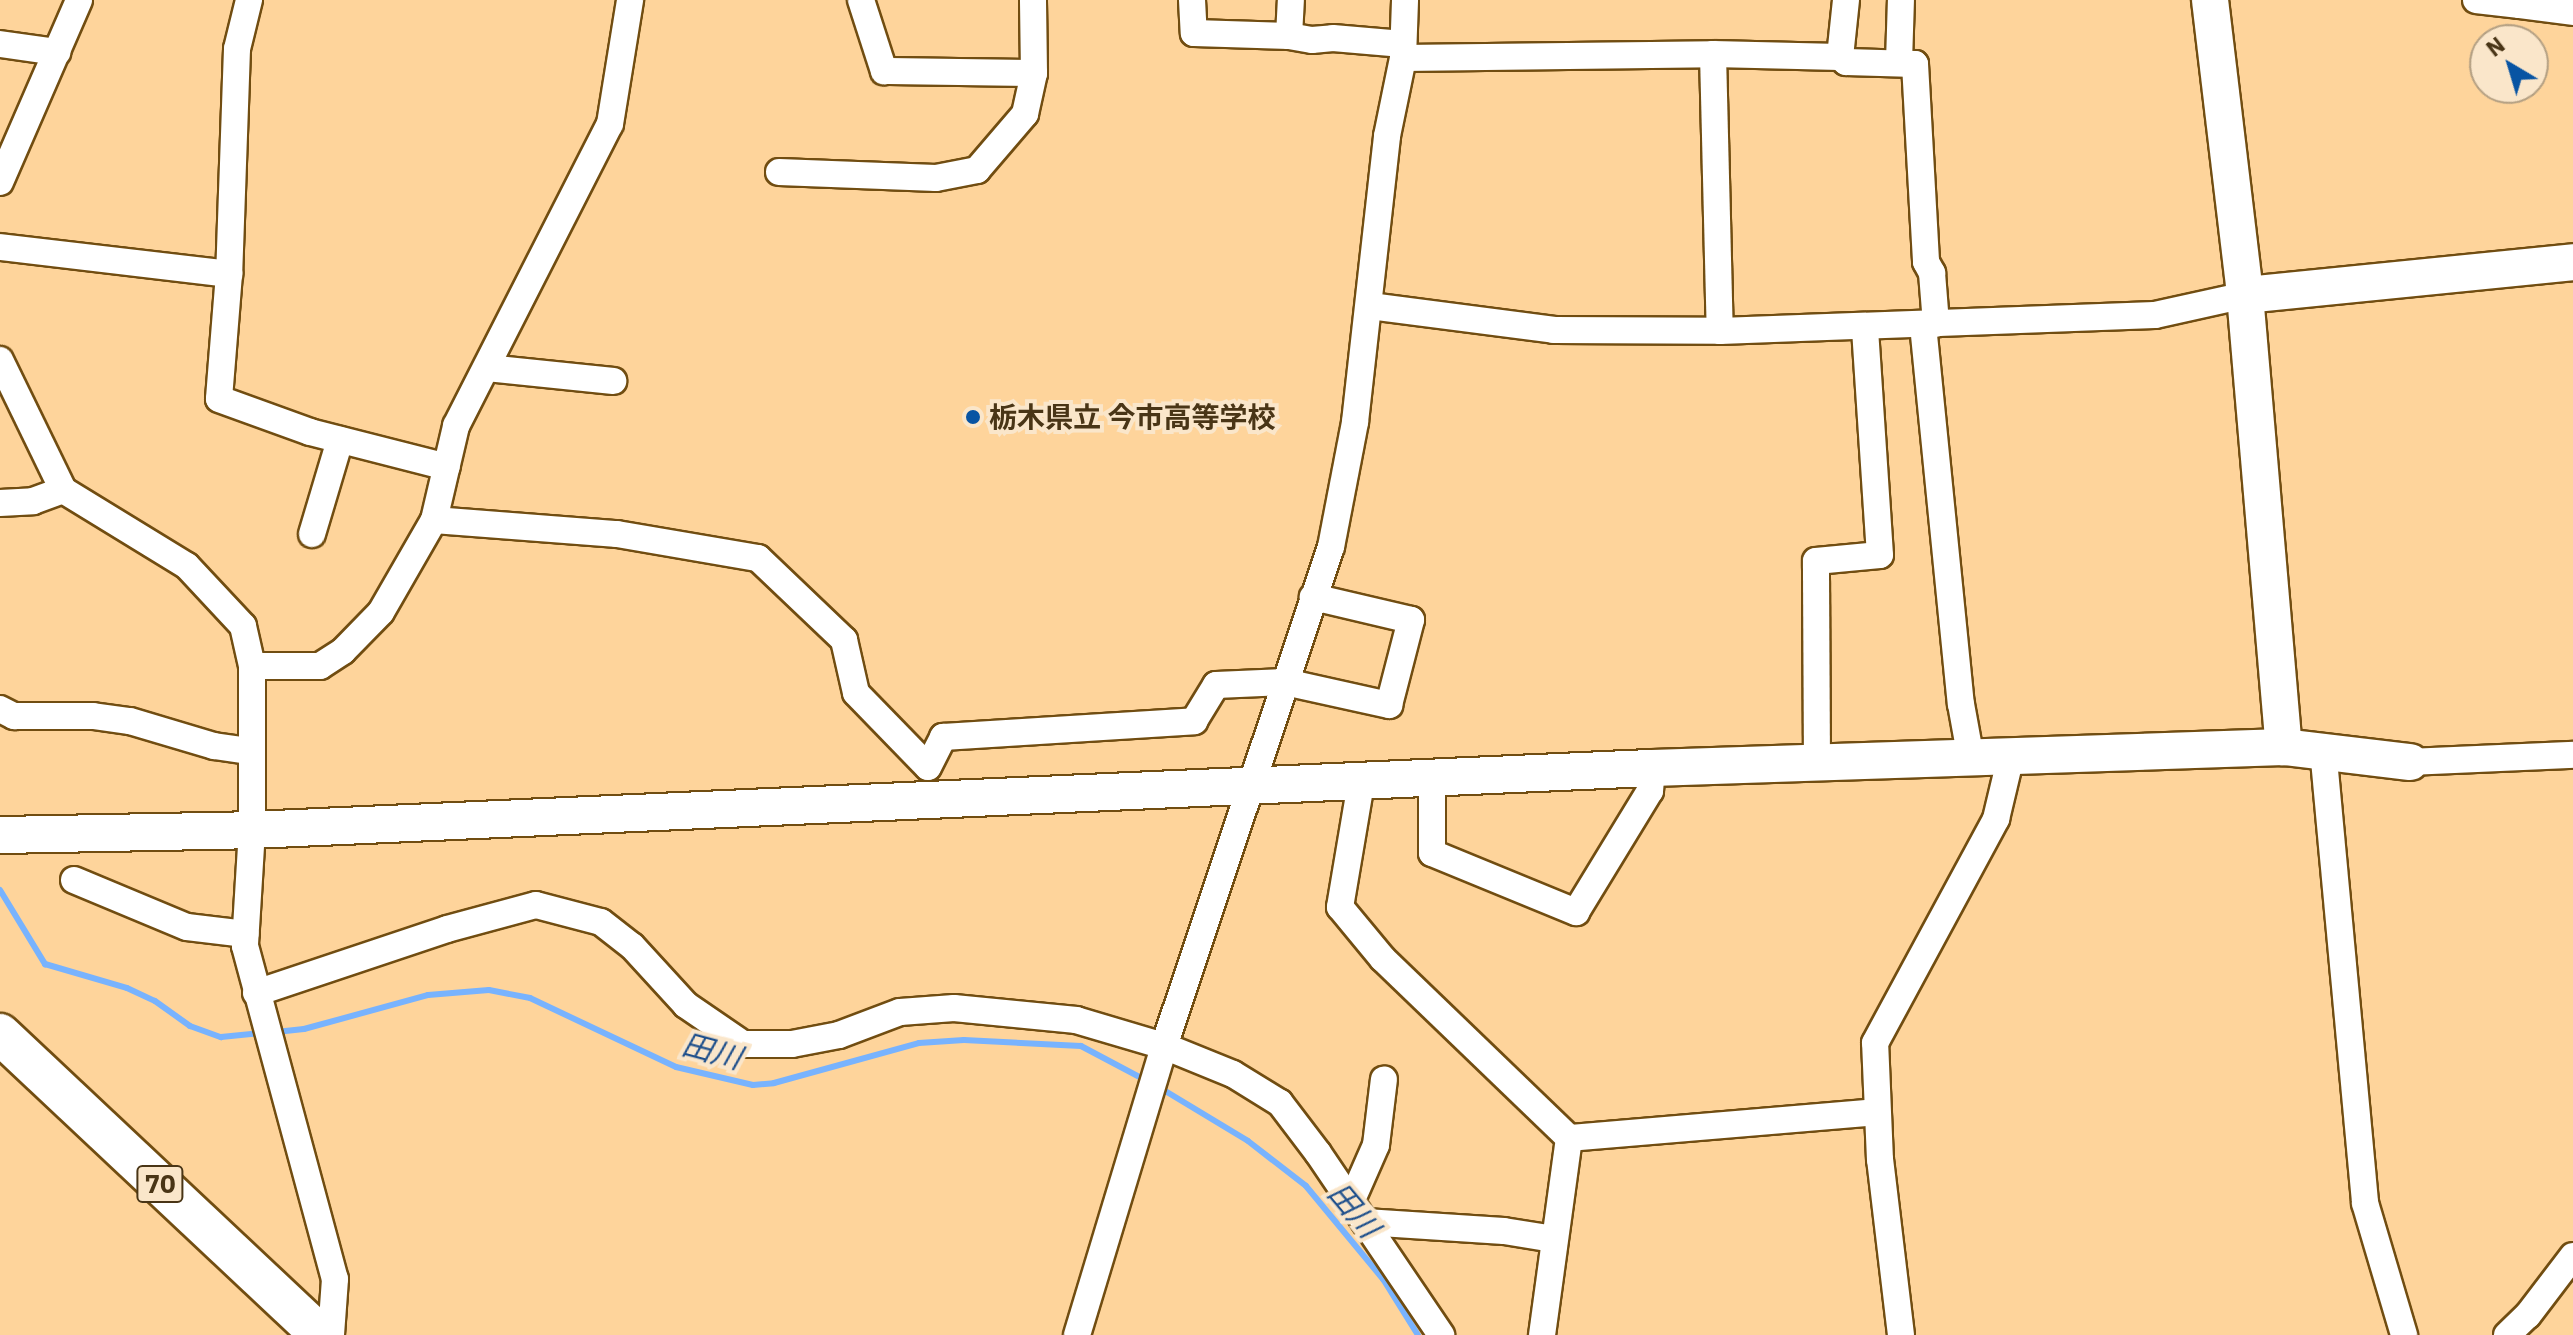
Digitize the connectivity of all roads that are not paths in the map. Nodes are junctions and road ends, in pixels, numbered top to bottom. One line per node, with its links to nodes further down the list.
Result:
1 (79, 0): 18 (street)
2 (249, 0): 27 (street)
3 (630, 0): 34 (street)
4 (861, 0): 22 (street)
5 (1033, 0): 22 (street)
6 (1192, 0): 15 (street)
7 (1291, 0): 15 (street)
8 (1405, 0): 17 (street)
9 (1846, 0): 20 (street)
10 (1901, 0): 21 (street)
11 (2210, 0): 28 (street)
12 (2476, 0): 13 (street)
13 (2520, 3): 14 (street)
14 (2573, 12)
15 (1289, 36): 17 (street)
16 (0, 44): 18 (street)
17 (1403, 51): 19 (street); 29 (street)
18 (57, 52): 24 (street)
19 (1713, 54): 20 (street); 32 (street)
20 (1840, 57): 21 (street)
21 (1899, 62): 30 (street)
22 (1034, 73): 23 (street)
23 (779, 172)
24 (0, 182)
25 (0, 247): 27 (street)
26 (2573, 262): 28 (street)
27 (229, 274): 36 (street)
28 (2245, 295): 30 (street); 46 (street)
29 (1370, 306): 32 (street); 42 (street)
30 (1929, 325): 31 (street); 51 (street)
31 (1865, 327): 32 (street); 53 (street)
32 (1720, 331)
33 (0, 360): 38 (street)
34 (487, 368): 35 (street); 37 (street)
35 (613, 381)
36 (340, 440): 37 (street); 41 (street)
37 (447, 467): 40 (street)
38 (63, 490): 39 (street); 43 (street)
39 (0, 503)
40 (434, 520): 43 (street); 44 (street)
41 (312, 534)
42 (1313, 597): 44 (street); 44 (street)
43 (252, 666): 48 (street)
44 (1285, 682): 57 (street)
45 (0, 709): 48 (street)
46 (2284, 747): 47 (street); 50 (street)
47 (2323, 749): 52 (street); 77 (street)
48 (250, 751): 58 (street)
49 (2573, 755): 52 (street)
50 (2011, 756): 51 (street); 66 (street)
51 (1971, 759): 53 (street)
52 (2410, 762)
53 (1817, 765): 54 (street)
54 (1652, 768): 55 (street); 55 (street)
55 (1432, 780): 56 (street)
56 (1361, 783): 57 (street); 67 (street)
57 (1248, 787): 58 (street); 64 (street)
58 (252, 830): 59 (street); 61 (street)
59 (0, 835)
60 (74, 880): 61 (street)
61 (246, 934): 62 (street)
62 (256, 993): 64 (street); 72 (street)
63 (0, 1034): 71 (main road, 70)
64 (1164, 1046): 68 (street); 73 (street)
65 (1384, 1079): 68 (street)
66 (1877, 1112): 67 (street); 76 (street)
67 (1569, 1138): 69 (street)
68 (1358, 1212): 69 (street); 74 (street)
69 (1554, 1239): 75 (street)
70 (2573, 1256): 78 (street)
71 (320, 1335)
72 (331, 1335)
73 (1077, 1335)
74 (1441, 1335)
75 (1542, 1335)
76 (1901, 1335)
77 (2404, 1335)
78 (2507, 1335)

